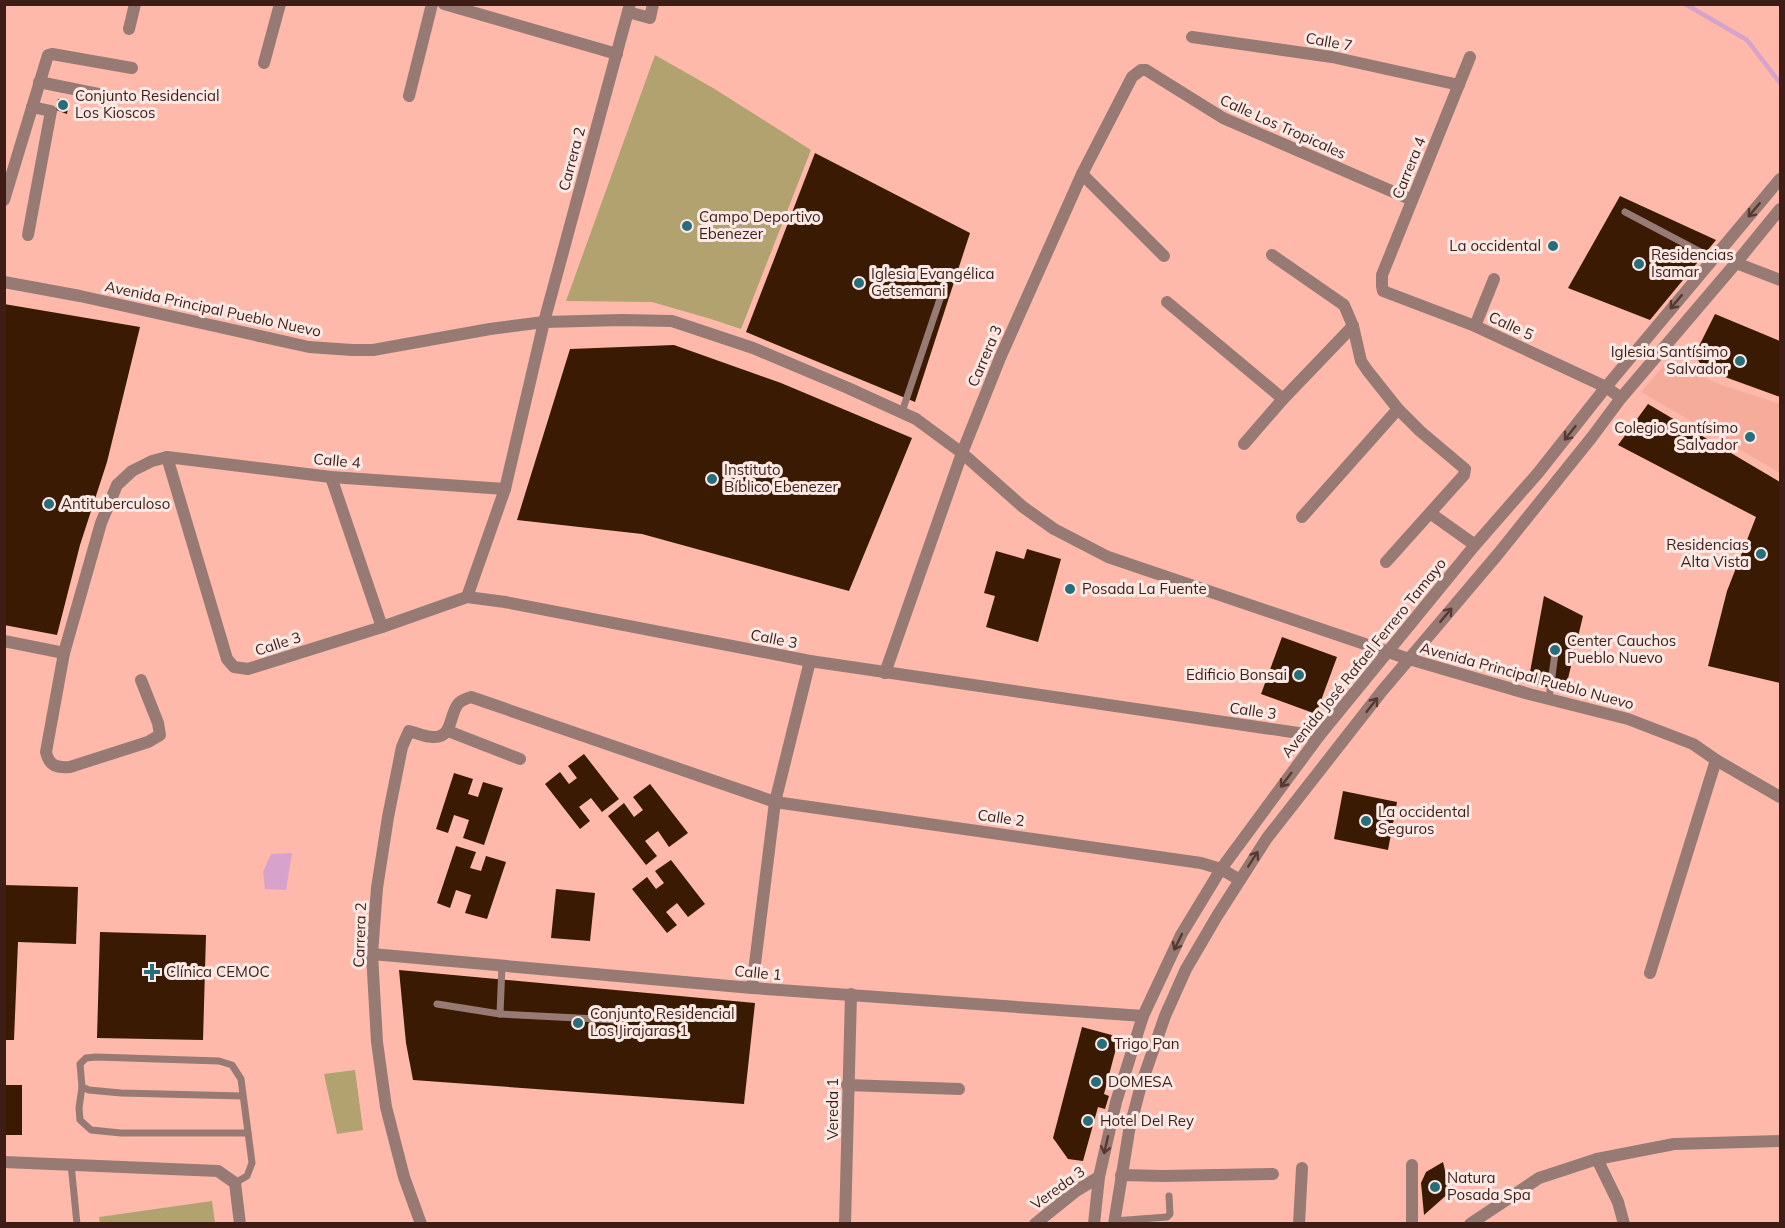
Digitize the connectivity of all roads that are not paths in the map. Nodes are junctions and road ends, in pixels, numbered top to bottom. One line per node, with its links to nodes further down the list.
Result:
1 (135, 4): 7 (street)
2 (280, 4): 11 (street)
3 (432, 4): 16 (street)
4 (444, 4): 9 (street)
5 (653, 4): 6 (street)
6 (629, 8): 9 (street, Carrera 2)
7 (129, 29)
8 (1192, 37): 15 (street, Calle 7)
9 (617, 54): 36 (street, Carrera 2)
10 (1470, 57): 15 (street, Carrera 4)
11 (264, 63)
12 (132, 68): 14 (street)
13 (1146, 70): 19 (street, Carrera 3); 22 (street, Calle Los Tropicales)
14 (39, 82): 17 (street); 18 (street)
15 (1459, 85): 22 (street, Carrera 4)
16 (408, 96)
17 (118, 98)
18 (32, 107): 21 (street); 25 (street)
19 (1082, 174): 27 (street); 45 (street, Carrera 3)
20 (1780, 178): 28 (street, Avenida José Rafael Ferrero Tamayo, one-way to 28)
21 (4, 200)
22 (1412, 201): 34 (street, Carrera 4)
23 (1780, 209): 29 (street)
24 (1624, 212): 28 (lane)
25 (28, 235)
26 (1272, 255): 37 (street)
27 (1164, 256)
28 (1712, 258): 39 (street, Avenida José Rafael Ferrero Tamayo, one-way to 39)
29 (1737, 263): 31 (street); 40 (street)
30 (1494, 279): 38 (street)
31 (1780, 280)
32 (4, 282): 36 (street, Avenida Principal Pueblo Nuevo)
33 (944, 287): 43 (lane)
34 (1383, 291): 38 (street, Calle 5)
35 (1167, 302): 41 (street)
36 (543, 322): 43 (street, Avenida Principal Pueblo Nuevo); 48 (street, Carrera 2)
37 (1353, 326): 41 (street); 42 (street)
38 (1475, 326): 39 (street, Calle 5)
39 (1606, 387): 40 (street, Calle 5); 51 (street, Avenida José Rafael Ferrero Tamayo, one-way to 51)
40 (1621, 398): 59 (street, one-way to 40)
41 (1283, 399): 44 (street)
42 (1398, 409): 49 (street); 50 (street)
43 (902, 412): 45 (street, Avenida Principal Pueblo Nuevo)
44 (1244, 444)
45 (962, 453): 57 (street, Avenida Principal Pueblo Nuevo); 61 (street, Carrera 3)
46 (167, 458): 47 (street, Calle 4); 54 (street, Calle 3); 58 (street)
47 (331, 477): 48 (street, Calle 4); 54 (street)
48 (505, 489): 53 (street, Carrera 2)
49 (1430, 513): 51 (street); 52 (street)
50 (1302, 517)
51 (1475, 545): 57 (street, Avenida José Rafael Ferrero Tamayo)
52 (1386, 562)
53 (467, 597): 54 (street, Calle 3); 60 (street, Calle 3)
54 (381, 627)
55 (4, 641): 58 (street)
56 (1556, 646): 63 (lane)
57 (1387, 652): 59 (street, Avenida Principal Pueblo Nuevo); 65 (street, Avenida José Rafael Ferrero Tamayo)
58 (64, 653): 62 (street)
59 (1408, 660): 63 (street, Avenida Principal Pueblo Nuevo); 71 (street, one-way to 59)
60 (810, 661): 61 (street, Calle 3); 69 (street)
61 (885, 673): 65 (street, Calle 3)
62 (141, 680)
63 (1549, 698): 67 (street, Avenida Principal Pueblo Nuevo)
64 (448, 731): 66 (street); 69 (street, Calle 2); 72 (street, Carrera 2)
65 (1319, 736): 70 (street, Avenida José Rafael Ferrero Tamayo, one-way to 70)
66 (520, 759)
67 (1716, 760): 68 (street, Avenida Principal Pueblo Nuevo); 74 (street)
68 (1780, 797)
69 (775, 801): 70 (street, Calle 2); 75 (street)
70 (1221, 869): 71 (street, Calle 2); 79 (street, Avenida José Rafael Ferrero Tamayo, one-way to 79)
71 (1240, 880): 93 (street)
72 (372, 954): 73 (street, Calle 1); 101 (street, Carrera 2)
73 (502, 965): 75 (street, Calle 1); 78 (lane)
74 (1650, 973)
75 (752, 988): 76 (street, Calle 1)
76 (851, 994): 79 (street, Calle 1); 81 (street, Vereda 1)
77 (437, 1004): 78 (lane)
78 (500, 1014): 80 (lane)
79 (1143, 1016): 94 (street, Avenida José Rafael Ferrero Tamayo, one-way to 94)
80 (617, 1020)
81 (847, 1085): 83 (street); 102 (street, Vereda 1)
82 (82, 1086): 84 (lane); 84 (lane); 85 (lane)
83 (959, 1089)
84 (243, 1096): 85 (lane)
85 (248, 1132): 95 (lane)
86 (1780, 1141): 87 (street)
87 (1597, 1159): 97 (street); 109 (street)
88 (4, 1162): 89 (street)
89 (71, 1164): 95 (street); 99 (lane)
90 (1412, 1165): 106 (street)
91 (1302, 1168): 105 (street)
92 (1273, 1174): 93 (street)
93 (1121, 1175): 98 (street)
94 (1098, 1177): 103 (street, Vereda 3); 104 (street, Avenida José Rafael Ferrero Tamayo)
95 (235, 1183): 100 (street)
96 (1169, 1196): 98 (lane)
97 (1486, 1211): 107 (street); 108 (street)
98 (1114, 1222)
99 (77, 1224)
100 (240, 1224)
101 (421, 1224)
102 (845, 1224)
103 (1035, 1224)
104 (1095, 1224)
105 (1299, 1224)
106 (1412, 1224)
107 (1470, 1224)
108 (1493, 1224)
109 (1624, 1224)

